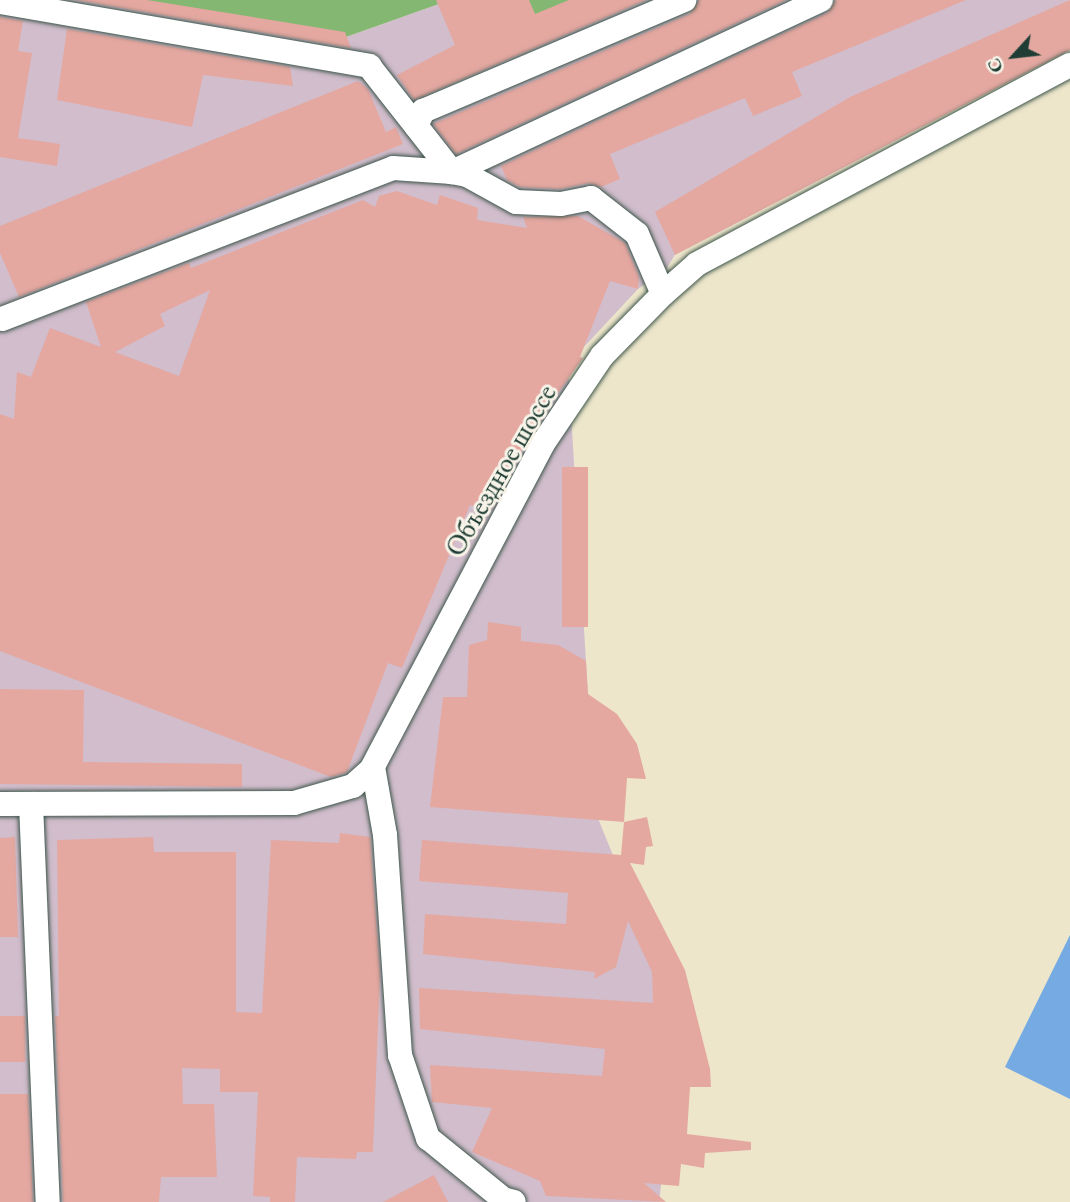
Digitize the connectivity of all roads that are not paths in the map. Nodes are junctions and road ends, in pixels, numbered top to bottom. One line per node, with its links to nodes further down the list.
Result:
1 (684, 0): 5 (street)
2 (821, 0): 6 (street)
3 (0, 2): 5 (street)
4 (1070, 65): 7 (street, Объездное шоссе)
5 (416, 126): 6 (street)
6 (452, 172): 7 (street); 8 (street)
7 (663, 294): 9 (street, Объездное шоссе)
8 (2, 319)
9 (373, 767): 11 (street, Объездное шоссе); 13 (street)
10 (0, 804): 11 (street, Объездное шоссе)
11 (31, 804): 12 (street)
12 (48, 1202)
13 (514, 1202)

